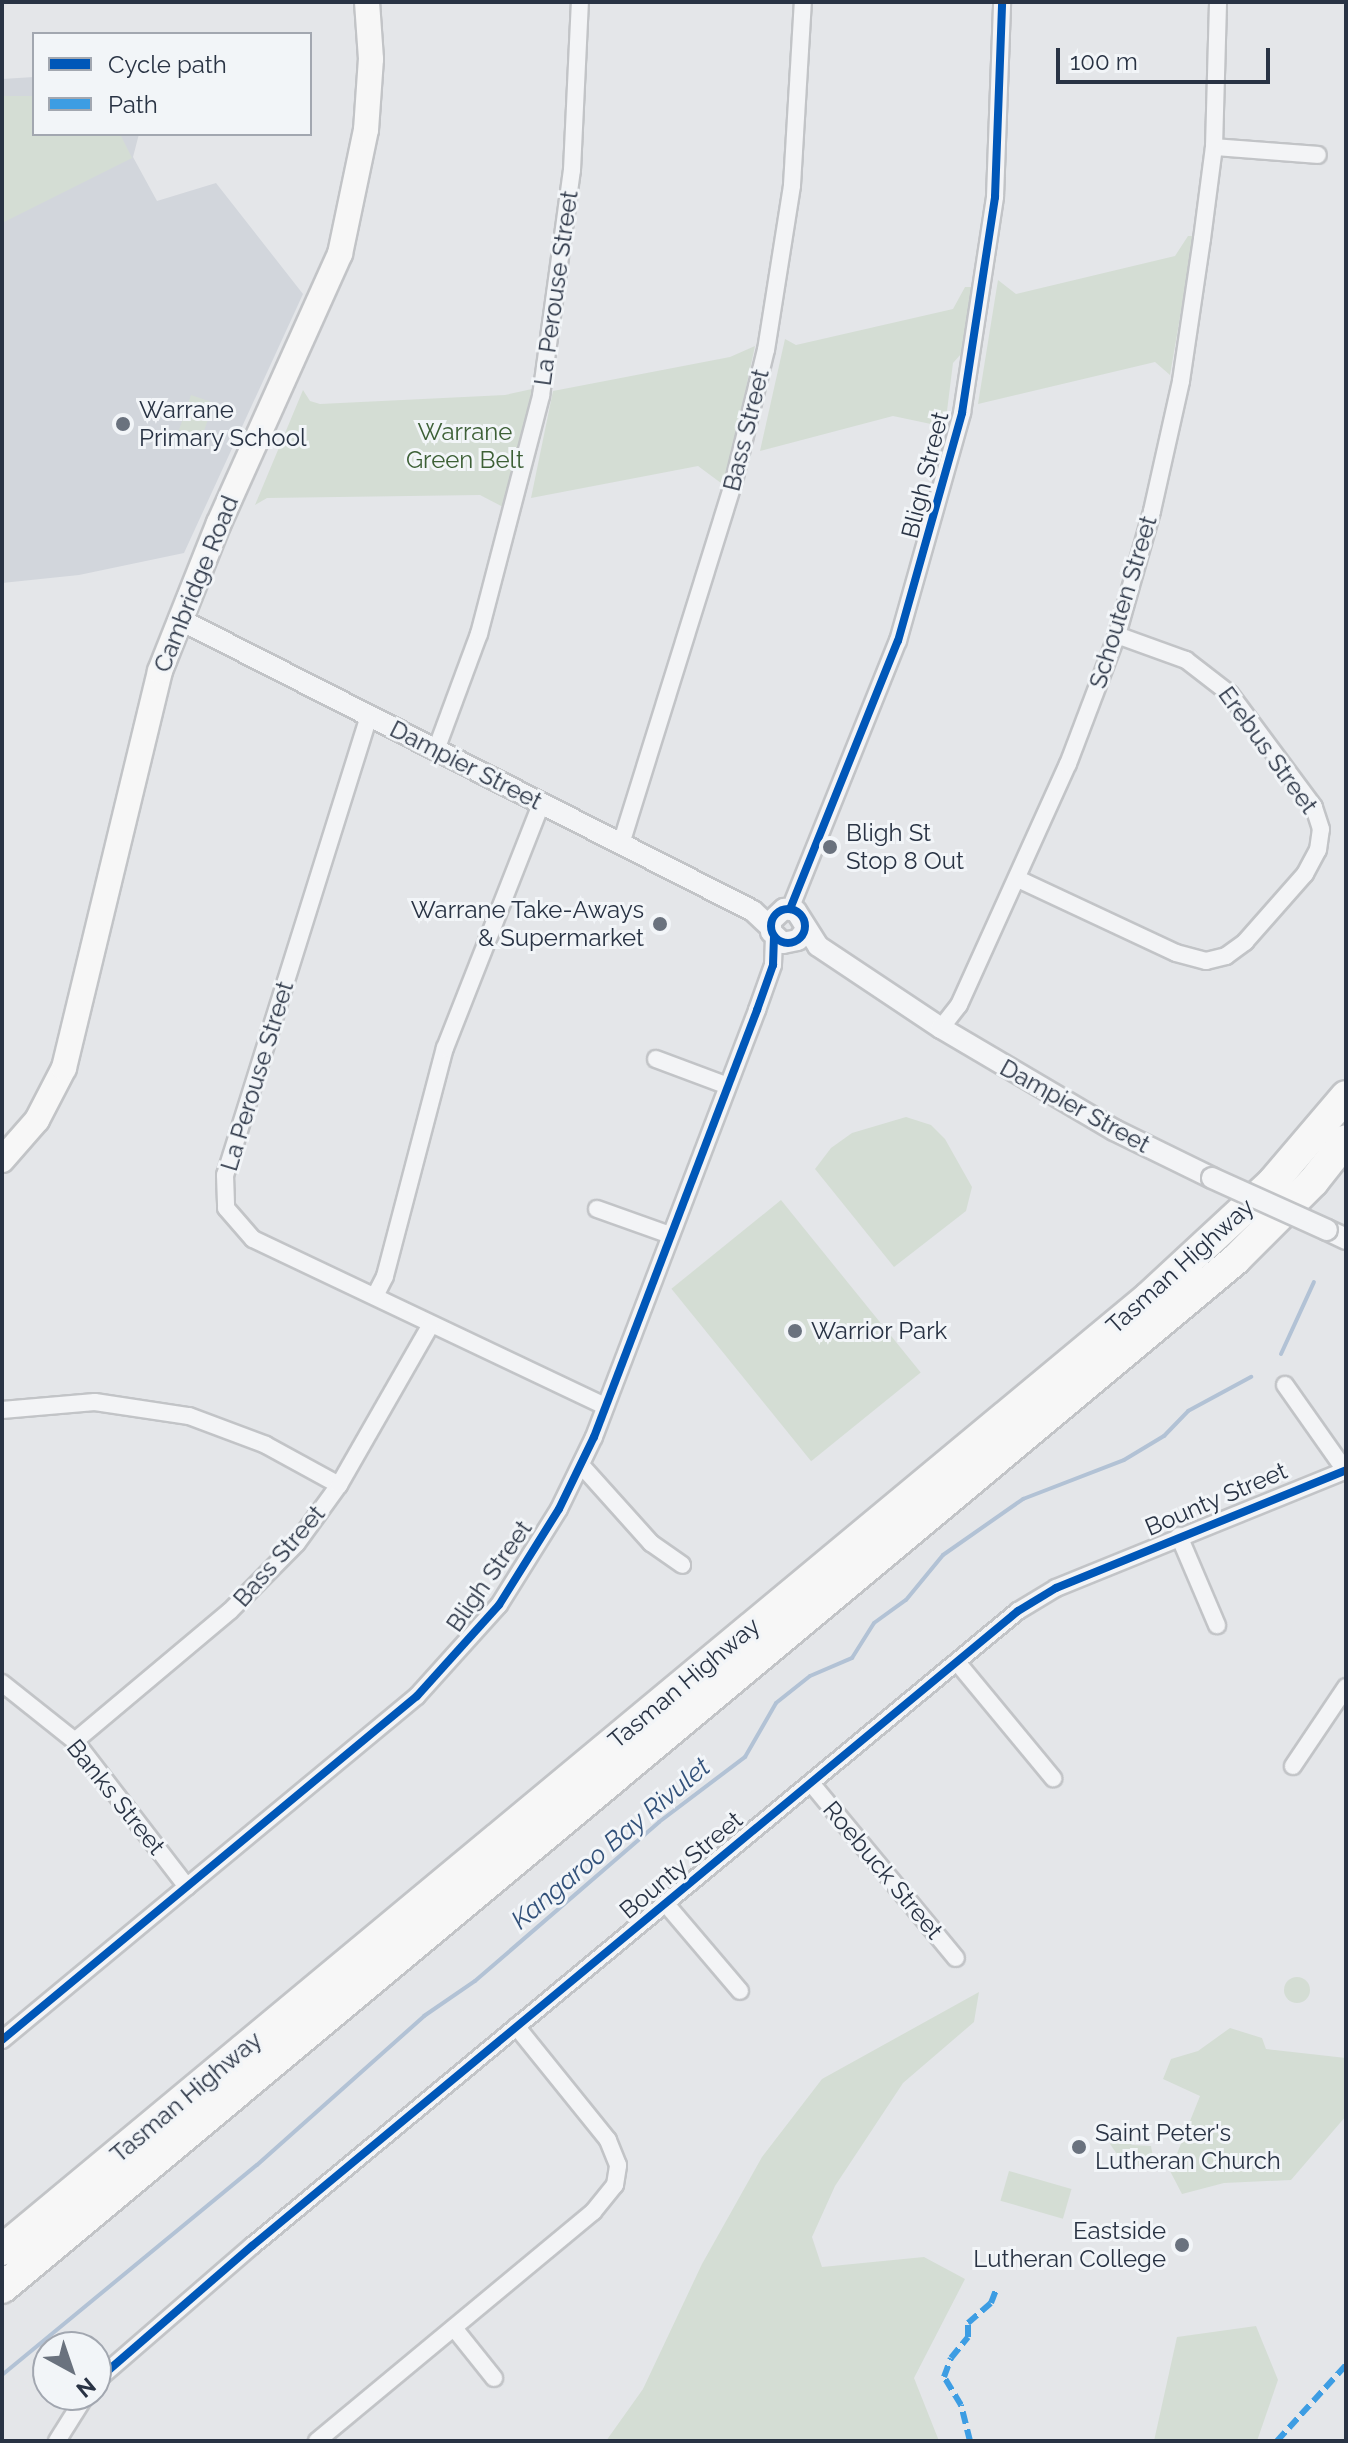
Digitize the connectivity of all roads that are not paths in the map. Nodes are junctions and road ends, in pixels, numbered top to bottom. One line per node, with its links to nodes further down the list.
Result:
1 (367, 2): 8 (main road, Cambridge Road)
2 (580, 2): 11 (street, La Perouse Street)
3 (803, 2): 13 (street, Bass Street)
4 (1002, 2): 15 (street, Bligh Street)
5 (1218, 2): 6 (street, Schouten Street)
6 (1214, 147): 7 (street); 9 (street, Schouten Street)
7 (1318, 155)
8 (179, 619): 10 (street, Dampier Street); 21 (main road, Cambridge Road)
9 (1117, 635): 14 (street, Schouten Street); 14 (street, Erebus Street)
10 (369, 716): 11 (street, Dampier Street); 25 (street, La Perouse Street)
11 (436, 750): 12 (street, Dampier Street)
12 (541, 804): 13 (street, Dampier Street); 25 (street)
13 (621, 844): 15 (street, Dampier Street)
14 (1018, 879): 16 (street, Schouten Street)
15 (791, 929): 16 (street, Dampier Street); 18 (street, Bligh Street)
16 (941, 1028): 24 (street, Dampier Street, bridge)
17 (656, 1059): 18 (street)
18 (725, 1085): 23 (street, Bligh Street)
19 (1346, 1096): 46 (highway, Tasman Highway)
20 (1346, 1140): 51 (highway, Tasman Highway)
21 (2, 1160)
22 (597, 1209): 23 (street)
23 (670, 1235): 28 (street, Bligh Street)
24 (1346, 1239)
25 (375, 1296): 26 (street, La Perouse Street)
26 (430, 1326): 28 (street, La Perouse Street); 32 (street, Bass Street)
27 (1285, 1385): 31 (street, Bounty Street)
28 (605, 1406): 30 (street, Bligh Street)
29 (2, 1410): 32 (street)
30 (581, 1465): 34 (street); 43 (street, Bligh Street)
31 (1346, 1470): 33 (street, Bounty Street)
32 (339, 1485): 39 (street, Bass Street)
33 (1179, 1536): 35 (street, Bounty Street); 36 (street, Bounty Street)
34 (682, 1565)
35 (1217, 1625)
36 (957, 1662): 41 (street); 42 (street, Bounty Street)
37 (2, 1683): 39 (street, Banks Street)
38 (1346, 1687): 40 (street)
39 (75, 1741): 43 (street, Banks Street)
40 (1293, 1766)
41 (1053, 1778)
42 (811, 1783): 44 (street, Bounty Street); 45 (street, Roebuck Street)
43 (187, 1887): 49 (street, Bligh Street)
44 (666, 1904): 47 (street, Bounty Street); 48 (street, Bounty Street)
45 (956, 1958)
46 (327, 1980): 50 (highway); 52 (highway, Tasman Highway)
47 (740, 1991)
48 (516, 2026): 55 (street); 56 (street, Bounty Street)
49 (2, 2040)
50 (2, 2229)
51 (49, 2248): 53 (highway, Tasman Highway); 54 (highway)
52 (2, 2250)
53 (2, 2288)
54 (2, 2294)
55 (454, 2328): 57 (street); 60 (street)
56 (112, 2367)
57 (494, 2378)
58 (76, 2411): 59 (street)
59 (57, 2441)
60 (317, 2441)

